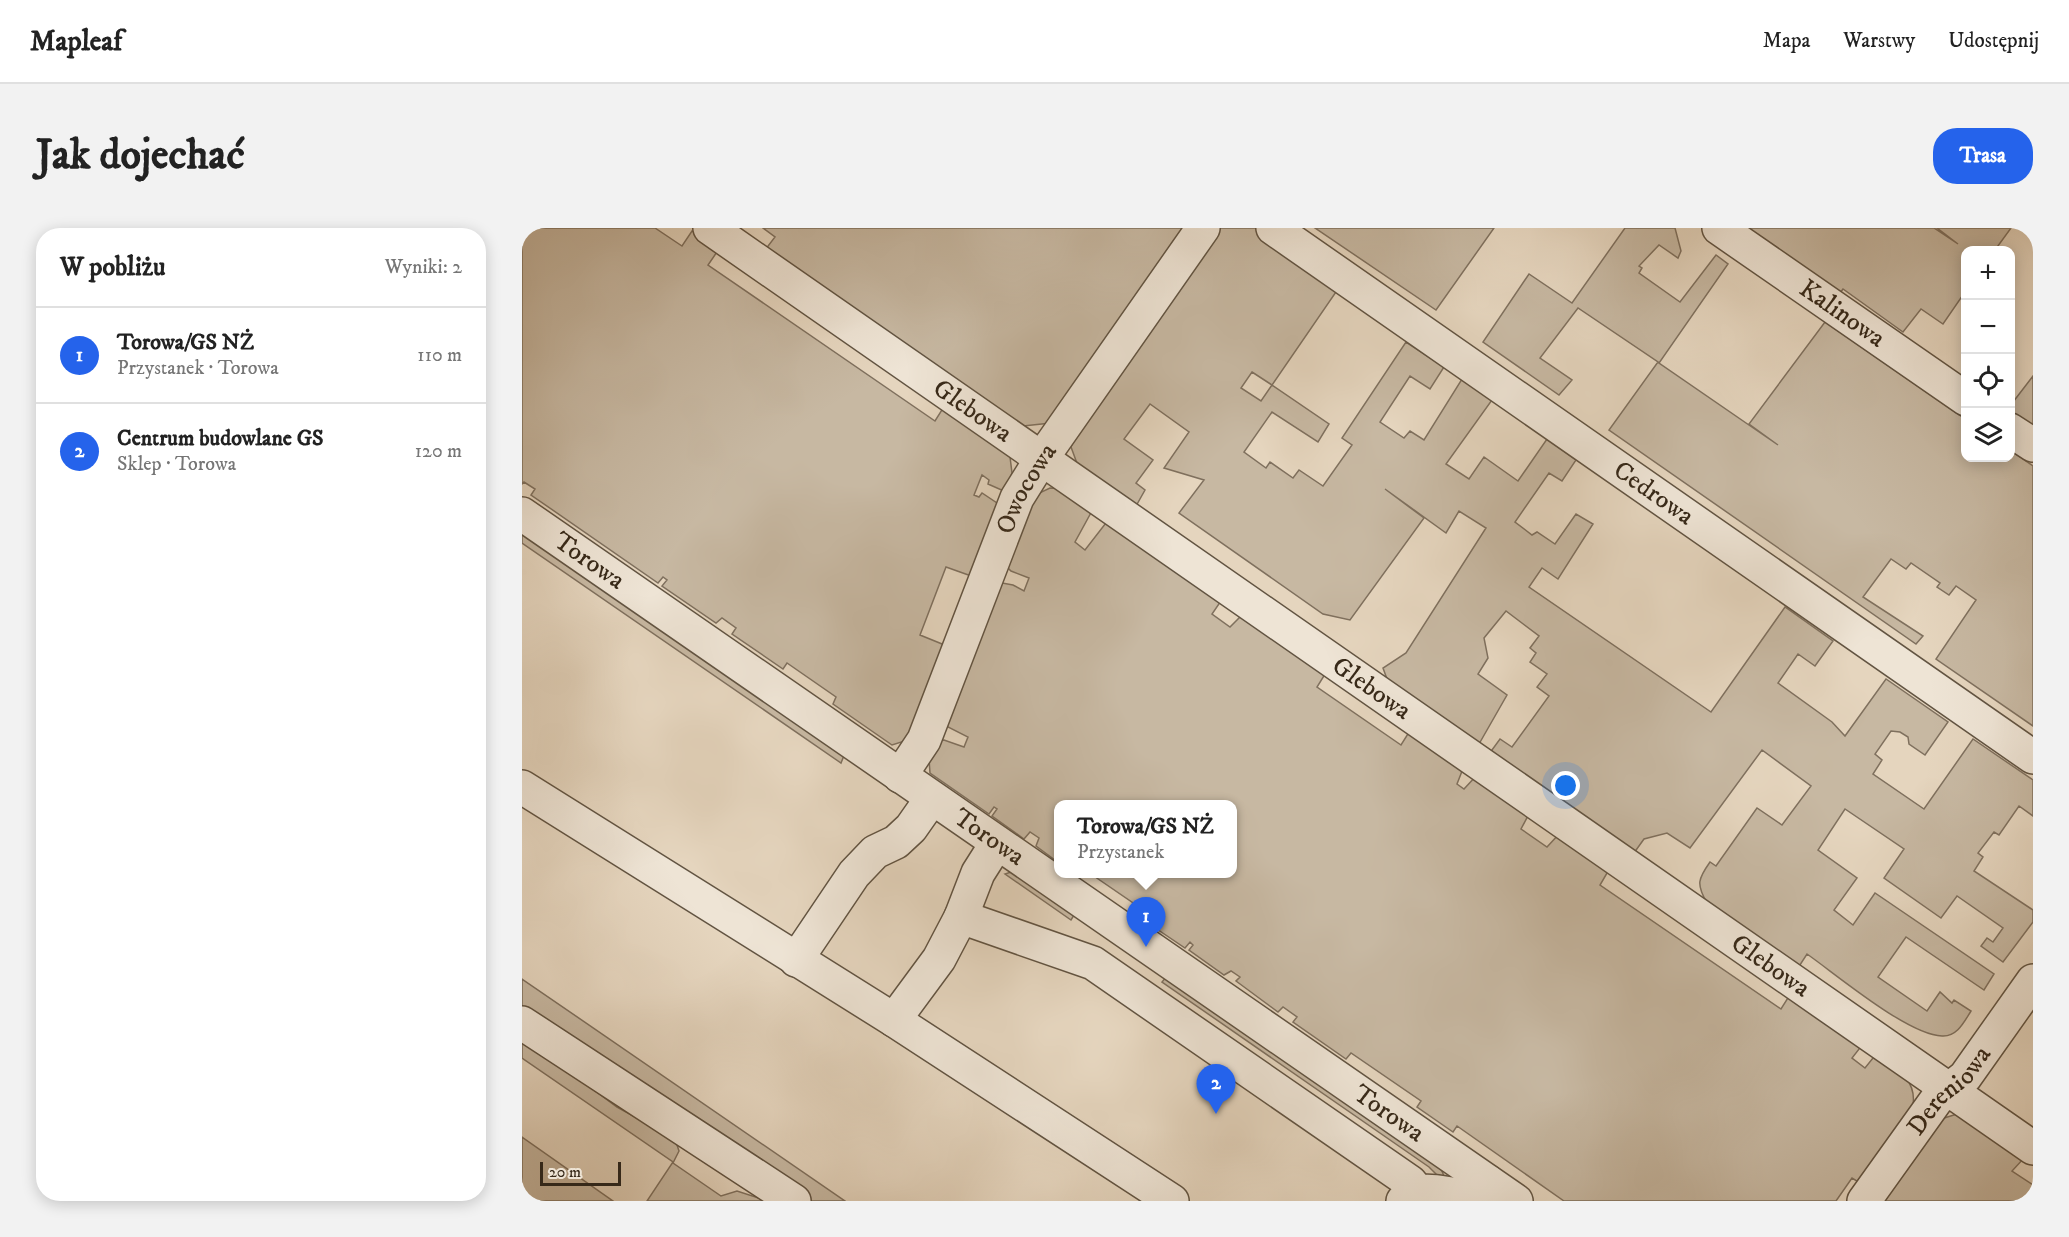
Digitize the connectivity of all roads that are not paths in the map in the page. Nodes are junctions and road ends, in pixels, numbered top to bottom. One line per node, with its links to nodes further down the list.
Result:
1 (710, 228): 8 (street, Glebowa)
2 (1203, 228): 8 (street, Owocowa)
3 (1273, 228): 10 (street, Cedrowa)
4 (1719, 228): 5 (street, Kalinowa)
5 (1961, 396)
6 (2015, 433): 7 (street)
7 (2033, 445)
8 (1042, 458): 11 (street, Owocowa); 20 (street, Glebowa)
9 (522, 514): 11 (street, Torowa)
10 (2033, 757)
11 (900, 776): 13 (street, Torowa)
12 (522, 787): 16 (street)
13 (932, 798): 14 (street, Torowa); 16 (street)
14 (997, 843): 15 (street); 22 (street, Torowa)
15 (961, 917): 18 (street); 23 (street)
16 (796, 960): 18 (street)
17 (2033, 981): 20 (street, Dereniowa)
18 (894, 1020): 25 (street)
19 (522, 1023): 24 (street)
20 (1949, 1090): 21 (street, Glebowa); 27 (street, Dereniowa)
21 (2033, 1148)
22 (1488, 1182): 23 (street); 26 (street, Torowa)
23 (1411, 1197)
24 (794, 1201)
25 (1172, 1201)
26 (1516, 1201)
27 (1864, 1201)

